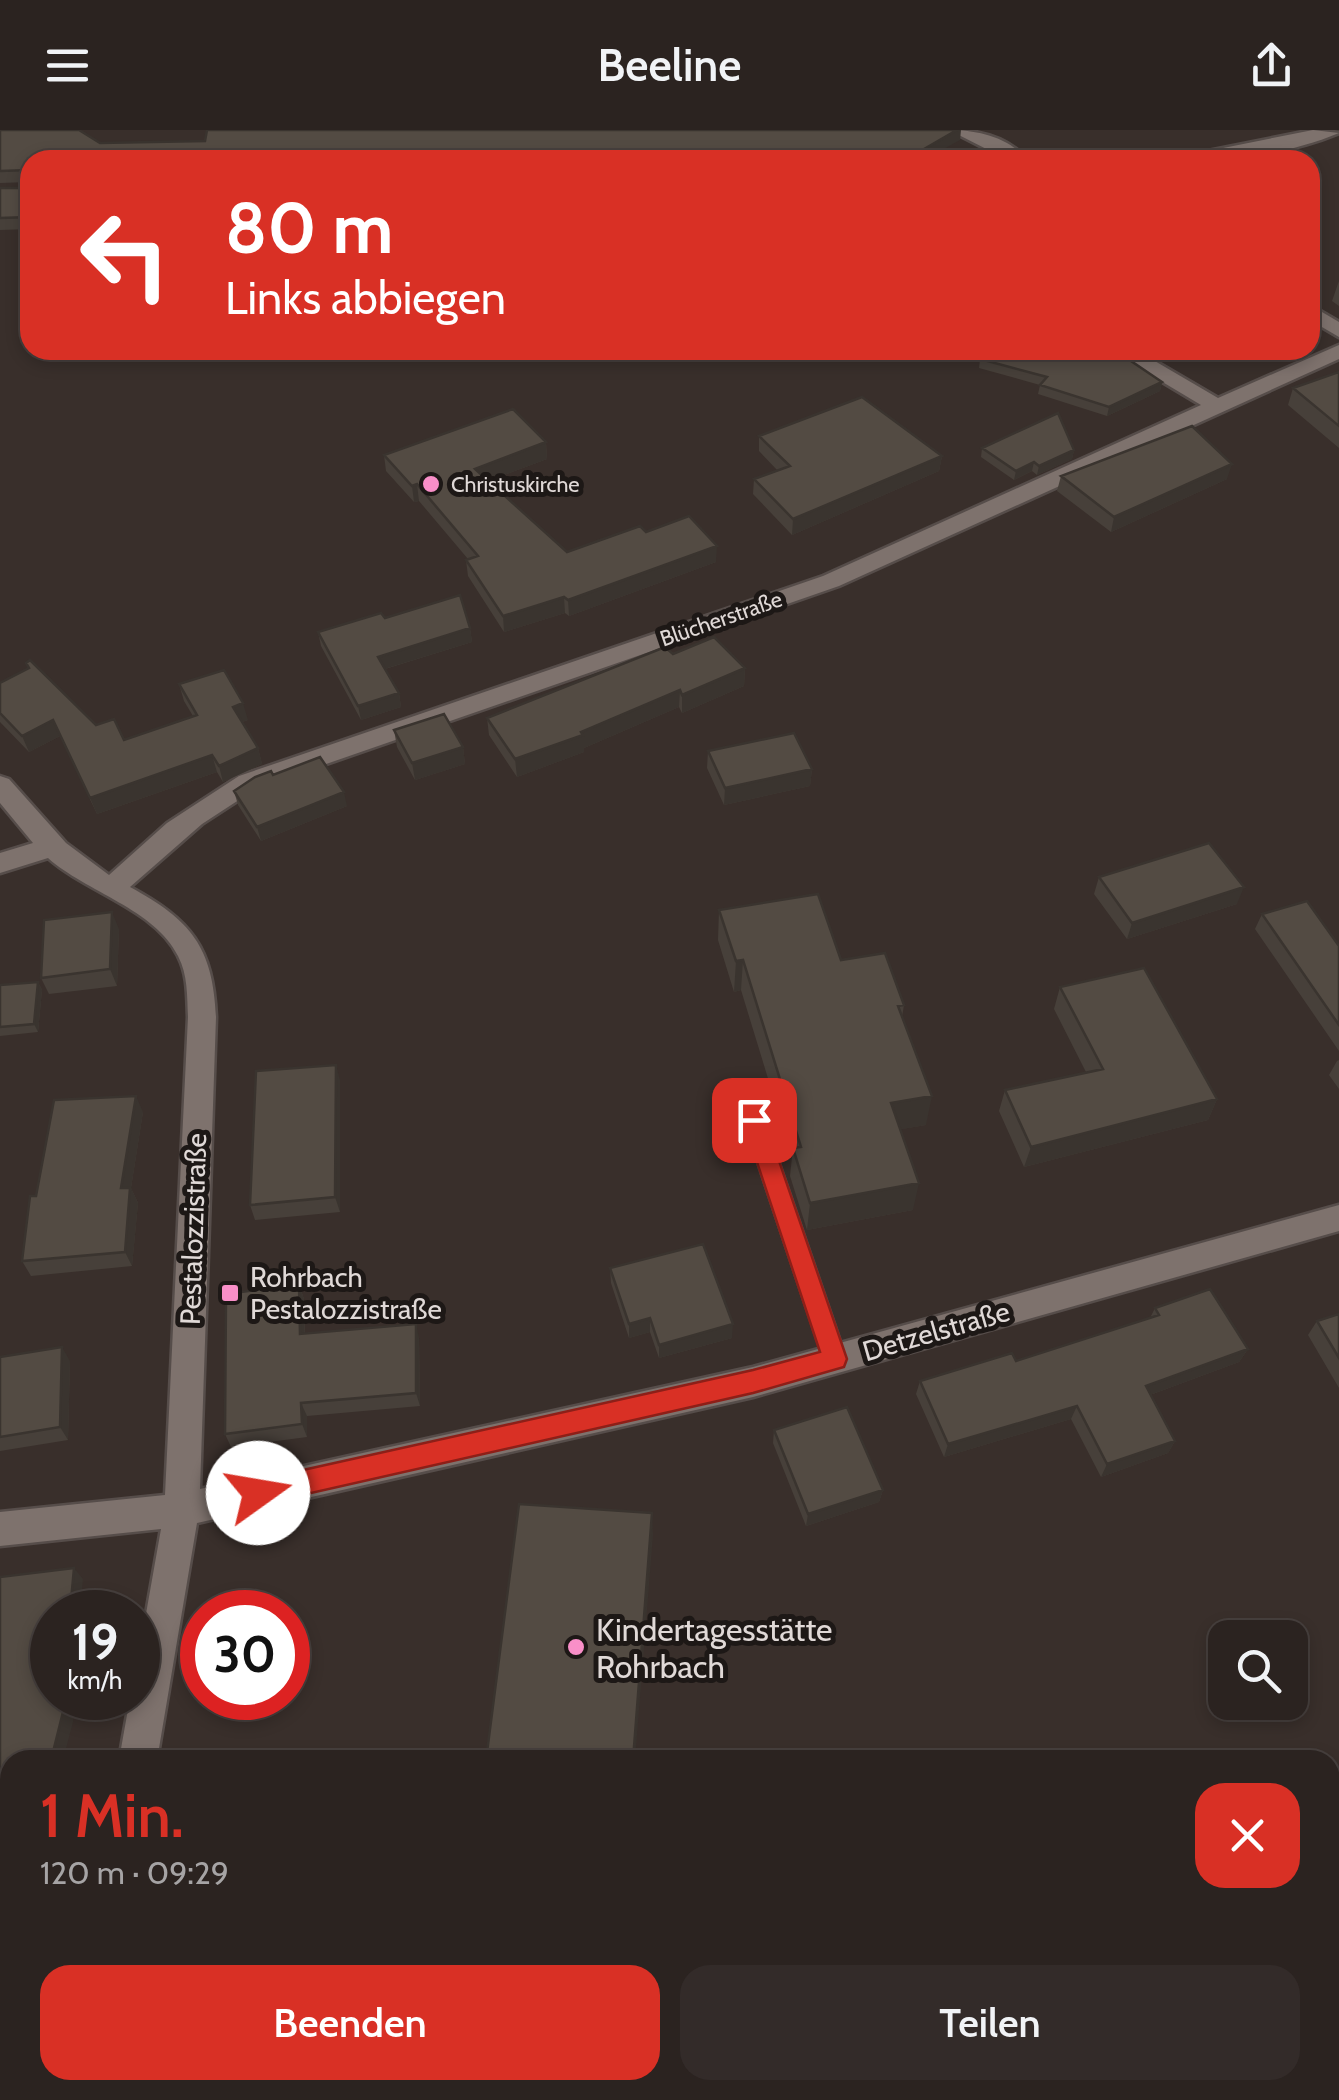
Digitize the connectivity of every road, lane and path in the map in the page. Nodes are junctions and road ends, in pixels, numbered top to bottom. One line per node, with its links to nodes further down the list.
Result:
1 (958, 130): 3 (street)
2 (1332, 130): 4 (street)
3 (1006, 150)
4 (1245, 150)
5 (1141, 360): 7 (street)
6 (1318, 360): 7 (street, Blücherstraße)
7 (1214, 404): 11 (street, Blücherstraße)
8 (0, 785): 9 (street, Pestalozzistraße)
9 (52, 847): 10 (street); 11 (street, Pestalozzistraße)
10 (0, 863)
11 (112, 888): 15 (street, Pestalozzistraße)
12 (754, 1120): 14 (lane)
13 (1339, 1218): 14 (street, Detzelstraße)
14 (835, 1359): 15 (street, Detzelstraße)
15 (182, 1510): 16 (street, Detzelstraße); 17 (street, Pestalozzistraße)
16 (0, 1528)
17 (140, 1750)

